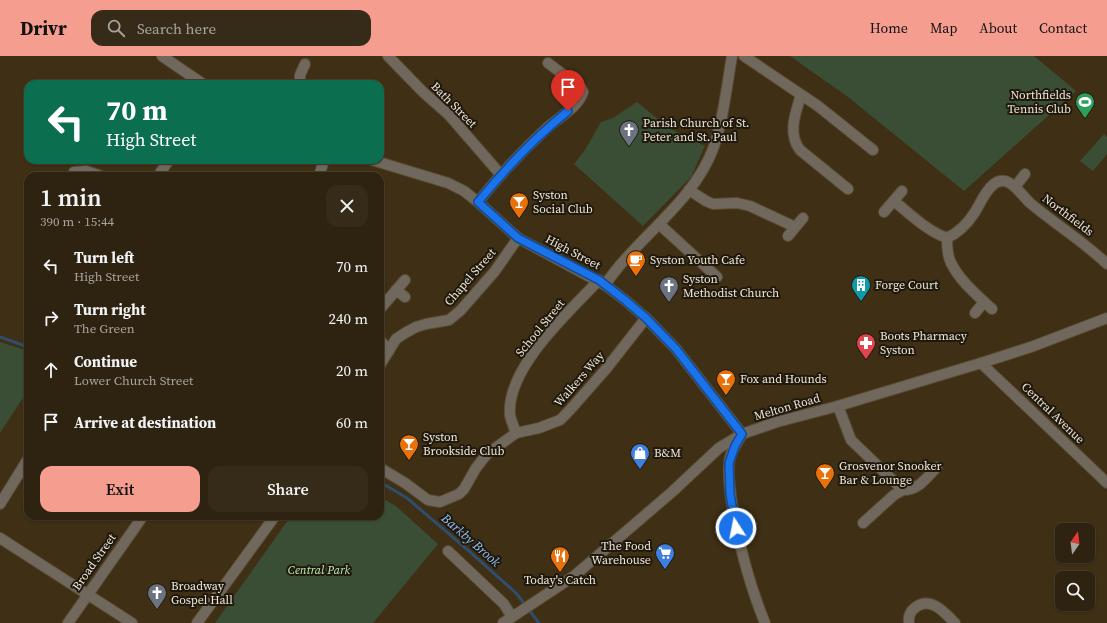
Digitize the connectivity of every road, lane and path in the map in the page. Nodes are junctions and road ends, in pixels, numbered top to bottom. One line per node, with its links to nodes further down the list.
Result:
1 (162, 56): 7 (street)
2 (388, 56): 15 (street, Bath Street)
3 (732, 56): 18 (street, School Street)
4 (744, 56): 9 (street)
5 (548, 63): 15 (street)
6 (305, 64): 8 (street)
7 (197, 80)
8 (300, 80)
9 (801, 95): 10 (street); 17 (street)
10 (873, 150)
11 (384, 164): 21 (street, High Street)
12 (74, 172): 13 (street)
13 (89, 172)
14 (1025, 174): 16 (street)
15 (501, 175): 21 (street)
16 (1015, 187): 28 (street); 29 (street, Northfields)
17 (848, 189)
18 (689, 190): 24 (street, School Street); 25 (street)
19 (902, 190): 20 (street)
20 (894, 201): 22 (street); 28 (street)
21 (478, 202): 27 (street, High Street)
22 (884, 212)
23 (802, 218): 25 (street)
24 (658, 224): 30 (street); 32 (street, School Street)
25 (795, 227): 26 (street)
26 (788, 236)
27 (518, 238): 32 (street, High Street); 40 (street, Chapel Street)
28 (947, 238): 36 (street)
29 (1107, 264)
30 (717, 277)
31 (405, 280): 33 (street)
32 (602, 282): 37 (street, High Street); 44 (street, School Street)
33 (396, 290): 34 (street); 35 (street)
34 (405, 297)
35 (384, 303)
36 (975, 313)
37 (646, 318): 44 (street, Walkers Way); 45 (street, High Street)
38 (1107, 318): 42 (street, Melton Road)
39 (384, 346): 40 (street)
40 (388, 351): 41 (street, Chapel Street)
41 (384, 358)
42 (981, 363): 43 (street, Melton Road); 49 (street, Central Avenue)
43 (838, 406): 45 (street, Melton Road); 50 (street)
44 (516, 433): 48 (street)
45 (742, 434): 58 (street, Melton Road); 62 (street)
46 (24, 465): 51 (street)
47 (937, 467): 50 (street)
48 (384, 470)
49 (1107, 483)
50 (903, 490): 54 (street)
51 (0, 504)
52 (140, 520): 57 (street, Broad Street)
53 (272, 520): 61 (street)
54 (863, 522)
55 (0, 538): 57 (street)
56 (448, 551): 58 (street)
57 (87, 594): 59 (street, Broad Street); 60 (street)
58 (511, 618)
59 (68, 623)
60 (132, 623)
61 (197, 623)
62 (765, 623)
63 (909, 623): 64 (street)
64 (955, 623)

